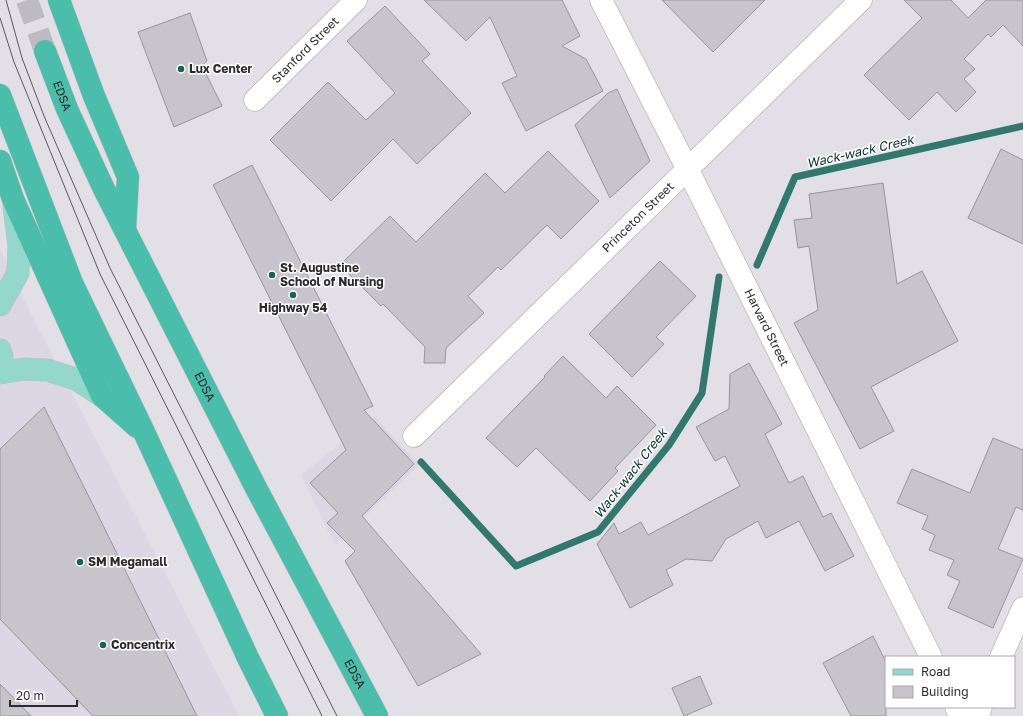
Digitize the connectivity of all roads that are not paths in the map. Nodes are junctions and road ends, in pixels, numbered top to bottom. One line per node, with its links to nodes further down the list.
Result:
1 (59, 0): 11 (highway)
2 (356, 0): 7 (street, Stanford Street)
3 (601, 0): 9 (street, Harvard Street)
4 (861, 0): 9 (street, Princeton Street)
5 (45, 51): 11 (highway, EDSA)
6 (0, 95): 17 (highway)
7 (255, 100)
8 (0, 161): 10 (highway)
9 (688, 170): 18 (street, Princeton Street); 20 (street, Harvard Street)
10 (13, 199): 12 (main road); 16 (highway)
11 (125, 230): 23 (highway, EDSA)
12 (0, 305)
13 (0, 350): 14 (main road)
14 (0, 369)
15 (0, 373): 16 (main road)
16 (102, 396): 17 (highway)
17 (144, 432): 22 (highway)
18 (414, 436)
19 (1023, 608): 21 (street)
20 (931, 656)
21 (1001, 656)
22 (278, 716)
23 (378, 716)

